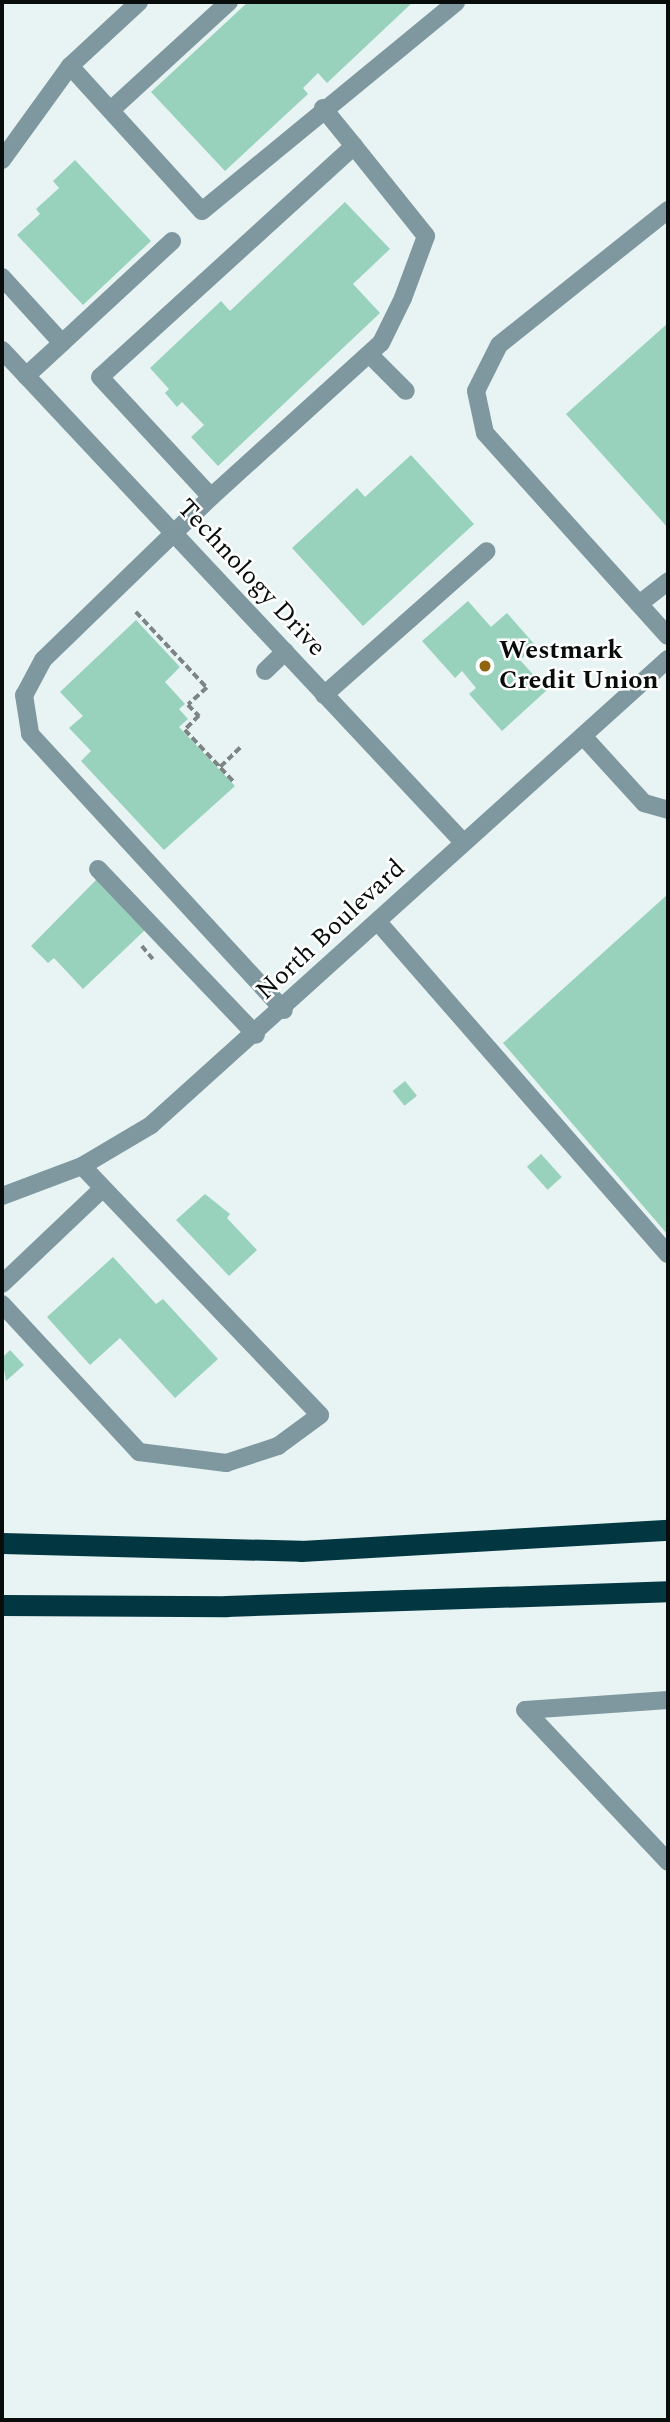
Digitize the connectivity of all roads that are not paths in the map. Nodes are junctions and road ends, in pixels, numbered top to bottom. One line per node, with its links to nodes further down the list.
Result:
1 (139, 2): 4 (street)
2 (229, 2): 6 (street)
3 (456, 2): 5 (street)
4 (70, 65): 6 (street); 8 (street)
5 (323, 108): 6 (street); 7 (street)
6 (111, 110)
7 (354, 146): 14 (street); 17 (street)
8 (2, 160)
9 (668, 210): 21 (street)
10 (172, 241): 12 (street)
11 (2, 277): 12 (street)
12 (62, 343): 15 (street)
13 (2, 350): 15 (street, Technology Drive)
14 (369, 354): 16 (street); 17 (street)
15 (26, 376): 18 (street, Technology Drive)
16 (406, 391)
17 (211, 497): 18 (street)
18 (174, 533): 23 (street, Technology Drive); 32 (street)
19 (487, 551): 26 (street)
20 (668, 580): 21 (street)
21 (639, 604): 22 (street)
22 (668, 636)
23 (285, 652): 25 (street); 26 (street, Technology Drive)
24 (668, 659): 27 (street, North Boulevard)
25 (265, 671)
26 (324, 695): 29 (street, Technology Drive)
27 (583, 736): 28 (street); 29 (street, North Boulevard)
28 (667, 807)
29 (463, 842): 31 (street, North Boulevard)
30 (98, 869): 33 (street)
31 (378, 922): 32 (street, North Boulevard); 37 (street)
32 (284, 1010): 33 (street, North Boulevard)
33 (256, 1035): 34 (street, North Boulevard)
34 (82, 1166): 35 (street); 36 (street, North Boulevard)
35 (103, 1188): 38 (street); 39 (street)
36 (2, 1196)
37 (668, 1254)
38 (2, 1284)
39 (2, 1304)
40 (668, 1530): 41 (highway)
41 (2, 1543)
42 (668, 1591): 43 (highway)
43 (2, 1605)
44 (668, 1700): 45 (street)
45 (668, 1863)

